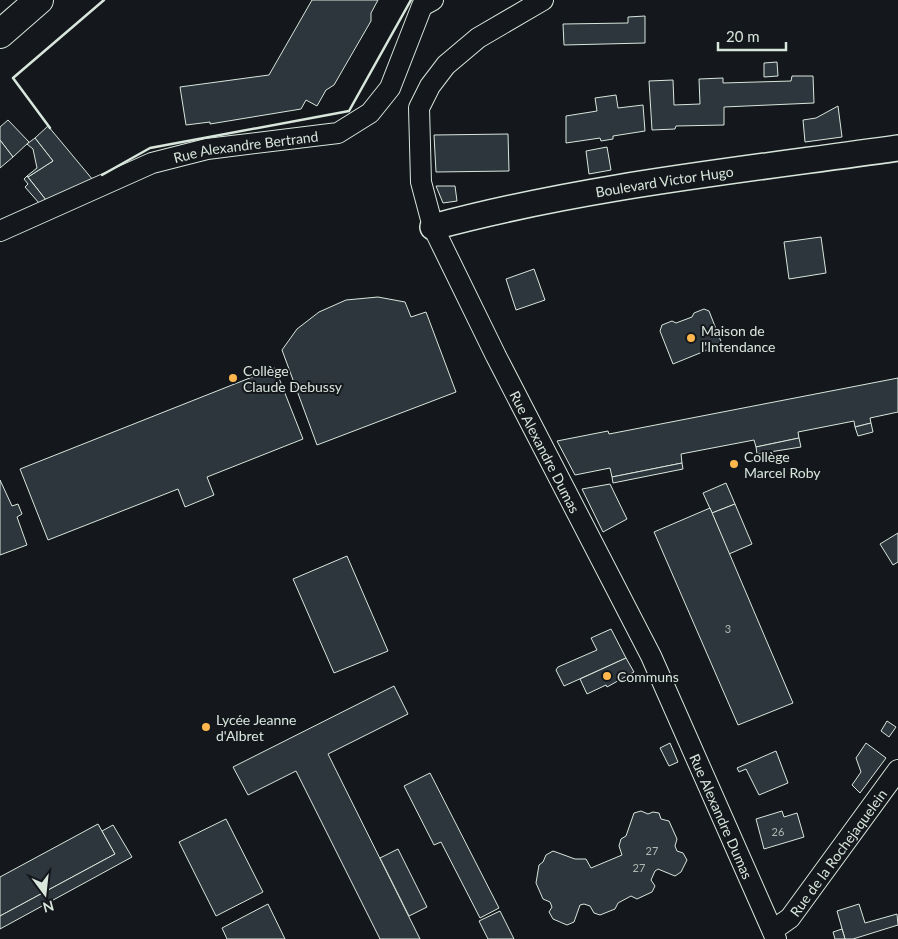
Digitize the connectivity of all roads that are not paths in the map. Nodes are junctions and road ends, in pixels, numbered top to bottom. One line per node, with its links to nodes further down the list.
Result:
1 (39, 0): 4 (main road)
2 (433, 0): 7 (street, Rue Alexandre Bertrand)
3 (543, 0): 6 (street, Rue Alexandre Dumas)
4 (0, 34)
5 (898, 148): 6 (street, Boulevard Victor Hugo)
6 (433, 227): 9 (street, Rue Alexandre Dumas)
7 (0, 231)
8 (898, 770): 9 (street, Rue de la Rochejaquelein)
9 (775, 934)

